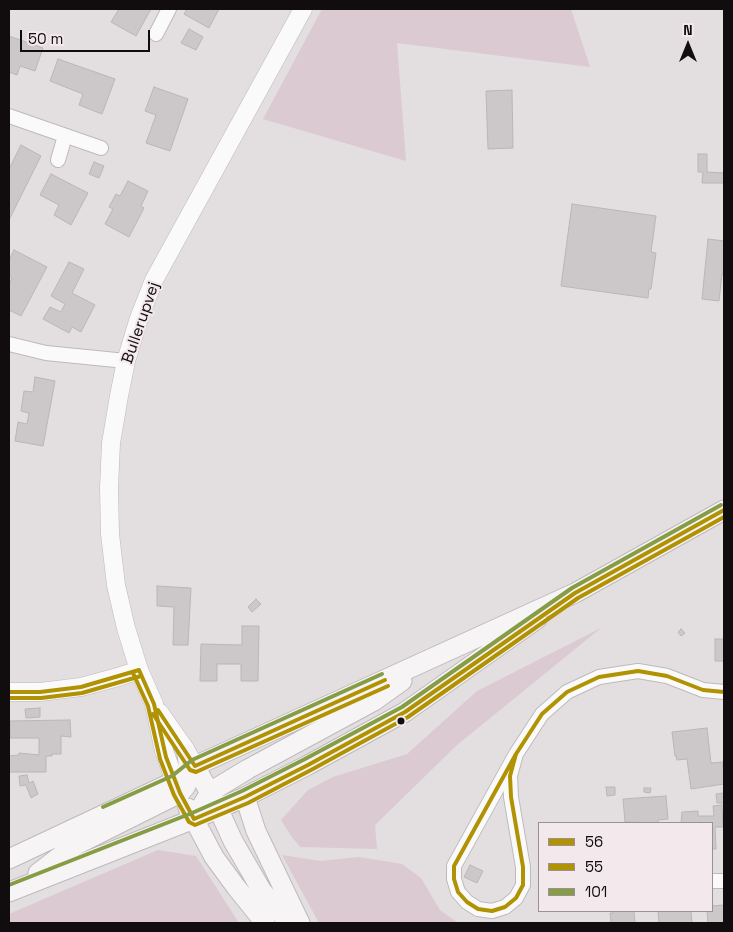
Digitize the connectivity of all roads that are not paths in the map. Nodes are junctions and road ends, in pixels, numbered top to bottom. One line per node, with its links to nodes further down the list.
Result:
1 (170, 9): 3 (street)
2 (303, 9): 9 (street, Bullerupvej)
3 (156, 34)
4 (9, 116): 5 (street)
5 (65, 136): 6 (street); 7 (street)
6 (101, 148)
7 (58, 160)
8 (9, 344): 9 (street)
9 (126, 361): 13 (street, Bullerupvej)
10 (724, 510): 11 (main road)
11 (575, 593): 12 (main road); 19 (main road)
12 (431, 659): 18 (main road); 20 (main road)
13 (139, 670): 14 (street); 16 (street, Bullerupvej)
14 (9, 692)
15 (724, 692): 17 (street)
16 (154, 704): 18 (street, Bullerupvej); 18 (street, Bullerupvej)
17 (516, 754): 17 (street)
18 (185, 775): 20 (main road); 21 (main road); 22 (main road); 23 (main road)
19 (245, 797): 20 (main road); 26 (main road)
20 (211, 800): 21 (main road); 25 (main road)
21 (194, 819): 23 (main road); 24 (main road)
22 (9, 859)
23 (13, 890)
24 (265, 923)
25 (289, 923)
26 (300, 923)

